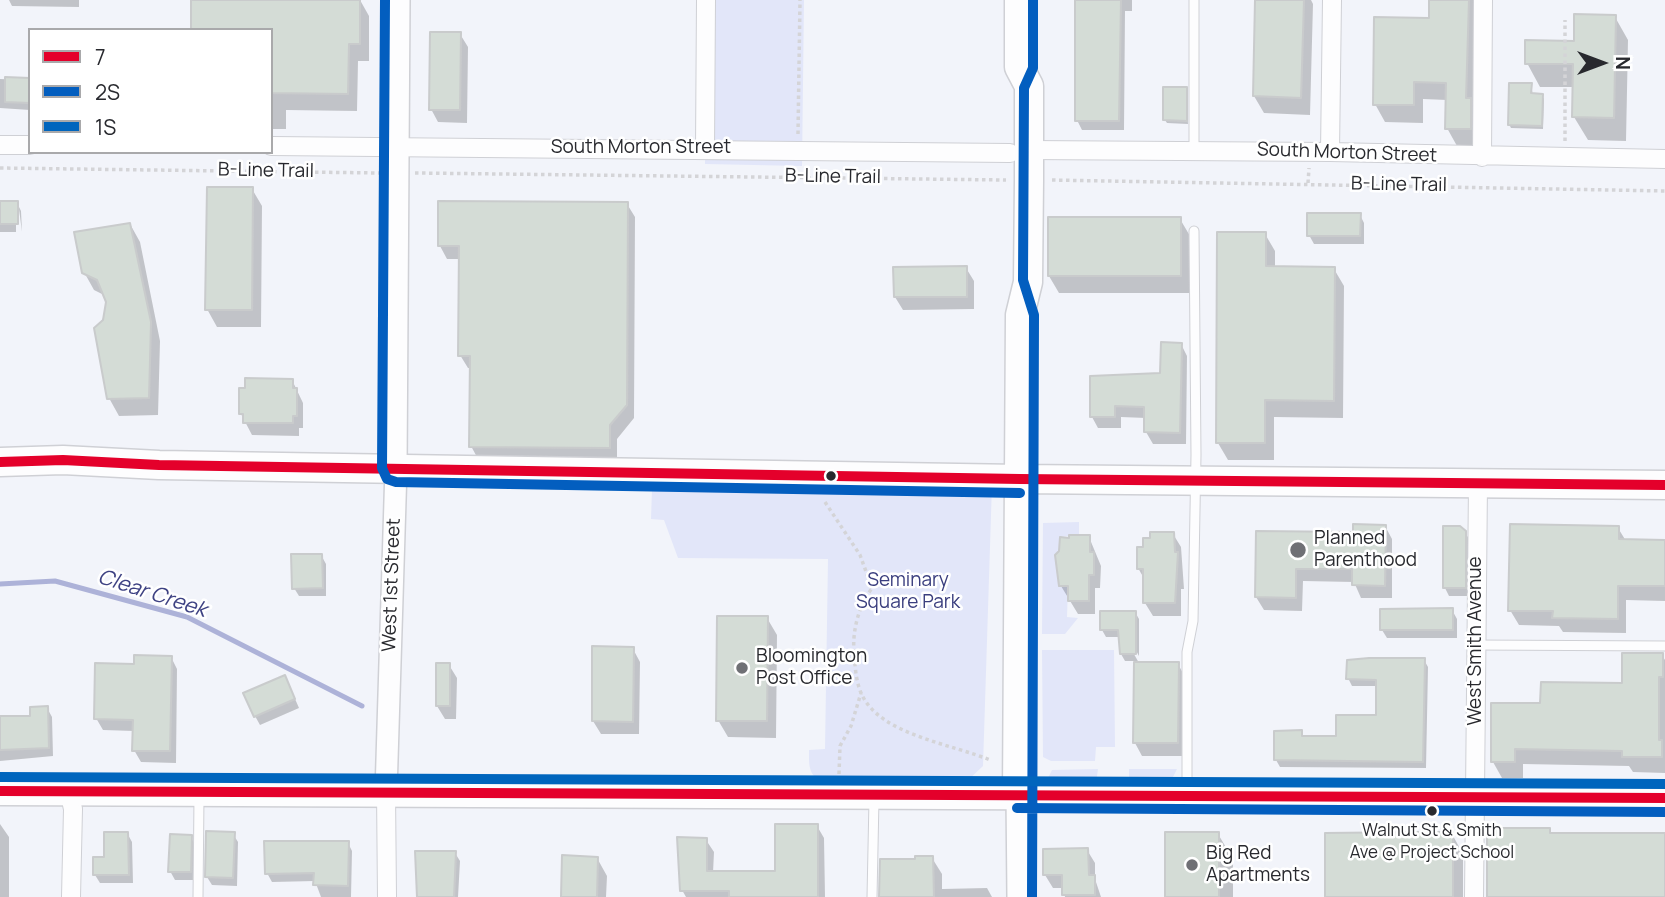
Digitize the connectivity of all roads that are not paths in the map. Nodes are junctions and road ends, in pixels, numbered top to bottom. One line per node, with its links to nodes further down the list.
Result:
1 (399, 0): 11 (street, West 1st Street)
2 (706, 0): 10 (street)
3 (1020, 0): 16 (main road)
4 (1194, 0): 12 (lane)
5 (1332, 0): 13 (street)
6 (1483, 0): 14 (street)
7 (0, 145): 8 (street)
8 (28, 145)
9 (273, 146): 11 (street, South Morton Street)
10 (705, 148): 11 (street, South Morton Street); 16 (street, South Morton Street)
11 (397, 149): 19 (street, West 1st Street)
12 (1194, 150): 13 (street, South Morton Street); 16 (street, South Morton Street)
13 (1330, 152): 14 (street, South Morton Street)
14 (1482, 157): 15 (street, South Morton Street)
15 (1665, 159)
16 (1019, 166): 20 (main road)
17 (1194, 231): 21 (lane)
18 (0, 462): 19 (main road)
19 (396, 468): 20 (main road); 29 (street, West 1st Street)
20 (1020, 479): 21 (main road); 31 (main road)
21 (1195, 480): 22 (main road); 32 (lane)
22 (1478, 483): 23 (main road); 24 (street, West Smith Avenue)
23 (1665, 485)
24 (1475, 645): 25 (lane); 33 (street, West Smith Avenue)
25 (1665, 646)
26 (0, 791): 27 (main road)
27 (69, 791): 28 (main road); 35 (street)
28 (198, 792): 29 (main road); 36 (lane)
29 (386, 792): 30 (main road); 37 (street)
30 (874, 794): 31 (main road); 38 (lane)
31 (1017, 794): 32 (main road); 39 (street)
32 (1187, 797): 33 (main road)
33 (1476, 798): 34 (main road); 40 (street, West Smith Avenue)
34 (1665, 798)
35 (71, 897)
36 (198, 897)
37 (387, 897)
38 (872, 897)
39 (1018, 897)
40 (1474, 897)

